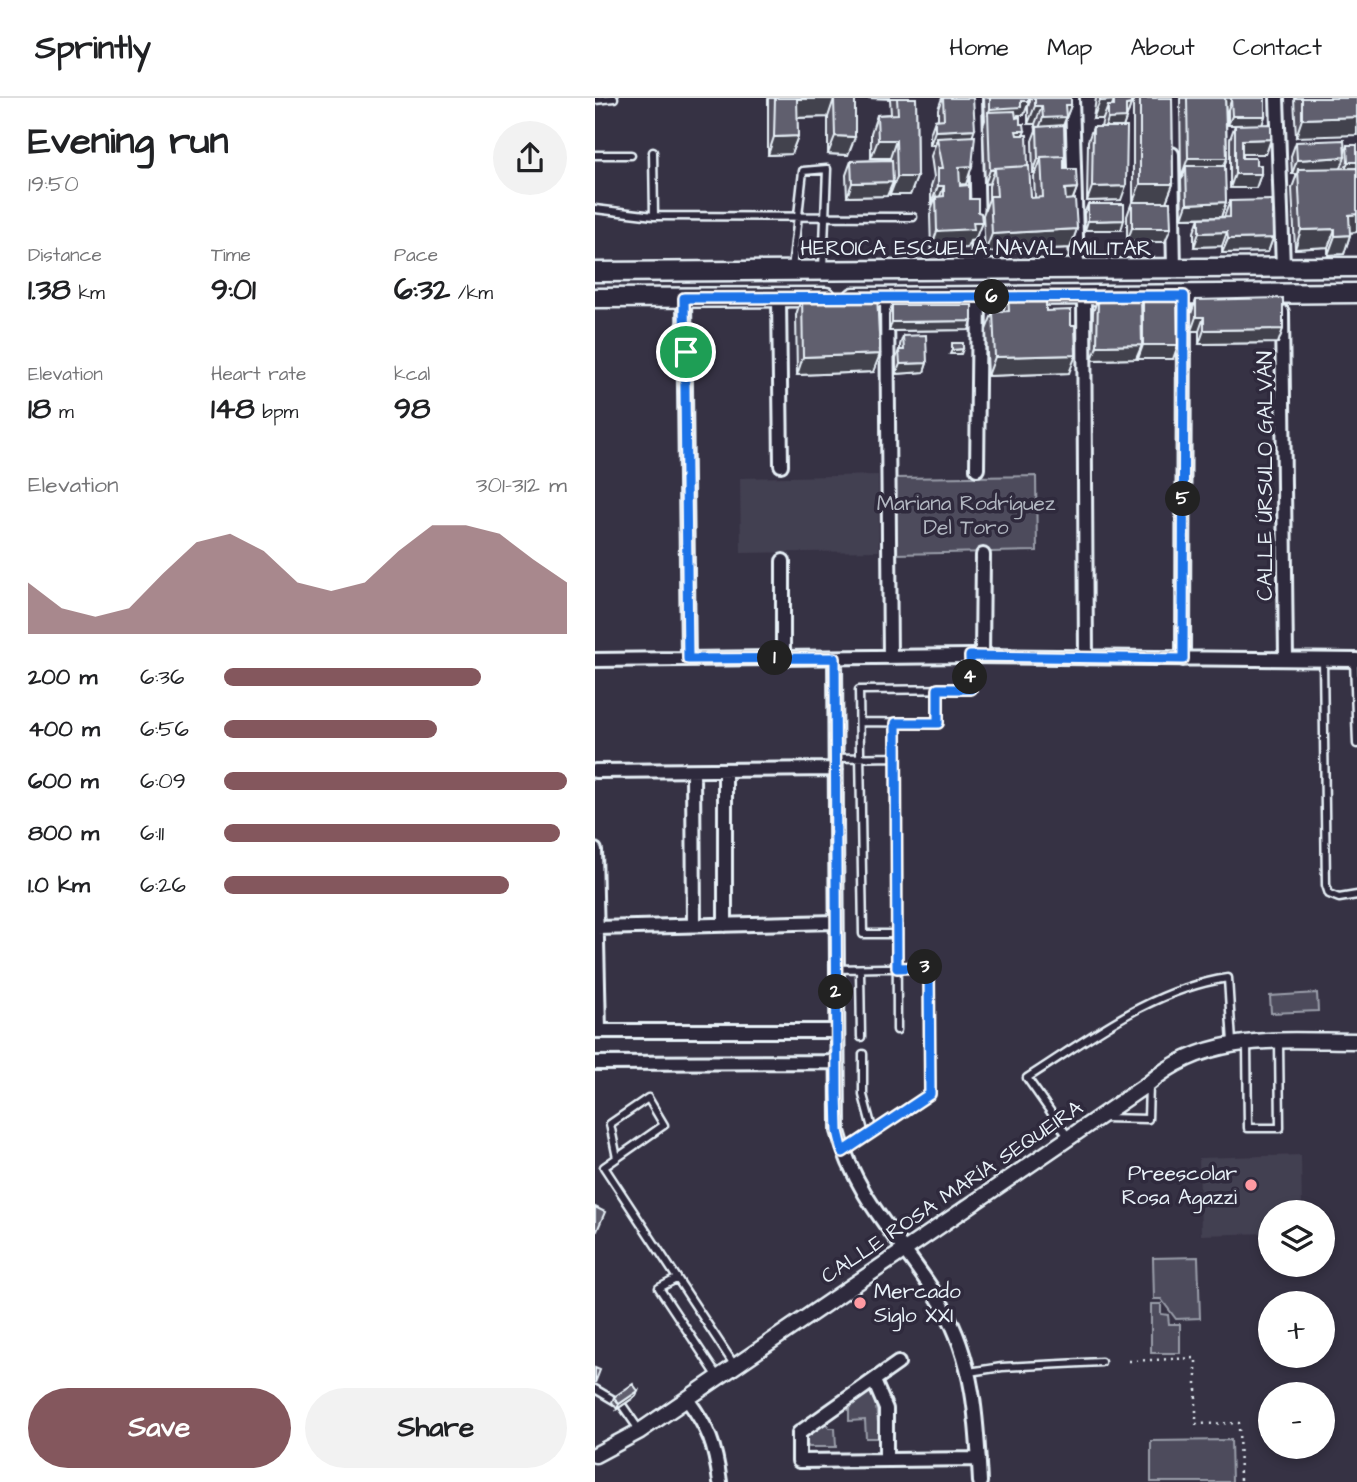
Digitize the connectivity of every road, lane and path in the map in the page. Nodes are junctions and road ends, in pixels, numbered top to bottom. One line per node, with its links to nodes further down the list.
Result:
1 (614, 98): 5 (lane)
2 (975, 98): 21 (street)
3 (1072, 98): 17 (street)
4 (1277, 98): 15 (street)
5 (595, 100)
6 (1172, 139): 18 (street)
7 (653, 152): 11 (lane)
8 (595, 155): 9 (lane)
9 (631, 155)
10 (595, 209): 11 (lane)
11 (655, 216): 13 (lane)
12 (826, 216): 13 (lane); 13 (lane); 14 (lane); 20 (lane)
13 (796, 217): 19 (lane)
14 (913, 217)
15 (1283, 267): 16 (main road, HEROICA ESCUELA NAVAL MILITAR); 18 (main road, HEROICA ESCUELA NAVAL MILITAR)
16 (1357, 267)
17 (1077, 270): 18 (main road, HEROICA ESCUELA NAVAL MILITAR); 21 (main road, HEROICA ESCUELA NAVAL MILITAR)
18 (1174, 270)
19 (792, 271): 20 (main road, HEROICA ESCUELA NAVAL MILITAR); 22 (main road, HEROICA ESCUELA NAVAL MILITAR)
20 (823, 271): 21 (main road, HEROICA ESCUELA NAVAL MILITAR)
21 (979, 271)
22 (595, 272)
23 (1357, 293): 24 (main road)
24 (1282, 294): 26 (main road); 41 (street, CALLE ÚRSULO GALVÁN)
25 (1084, 296): 26 (main road); 28 (main road); 40 (street)
26 (1184, 296): 43 (street)
27 (887, 297): 28 (main road); 31 (main road); 37 (street)
28 (979, 297): 33 (street)
29 (595, 298): 30 (main road)
30 (684, 298): 31 (main road); 42 (street)
31 (779, 298): 32 (street)
32 (781, 465)
33 (977, 468)
34 (983, 555): 36 (street)
35 (783, 561): 38 (street)
36 (976, 656): 37 (street); 40 (street); 47 (lane)
37 (890, 657): 39 (street)
38 (783, 658): 39 (street); 42 (street)
39 (835, 658): 53 (street)
40 (1086, 658): 43 (street)
41 (1286, 658): 43 (street); 44 (street)
42 (688, 659): 45 (street)
43 (1183, 659)
44 (1323, 659): 46 (street); 58 (lane)
45 (595, 660)
46 (1355, 660): 50 (lane)
47 (938, 689): 48 (lane); 49 (lane)
48 (860, 722): 49 (lane); 51 (lane)
49 (896, 723): 52 (lane)
50 (1357, 744)
51 (860, 757): 52 (lane); 53 (lane); 63 (lane)
52 (896, 757): 63 (lane)
53 (835, 764): 54 (street); 59 (street)
54 (725, 770): 56 (street); 61 (street)
55 (595, 771): 56 (street)
56 (693, 771): 60 (street)
57 (595, 849): 62 (street)
58 (1357, 895)
59 (836, 922): 61 (street); 65 (street)
60 (694, 925): 61 (street); 62 (street)
61 (725, 925)
62 (597, 928): 68 (street)
63 (897, 934): 64 (lane)
64 (897, 968): 66 (lane); 67 (lane); 80 (lane)
65 (836, 969): 66 (lane); 69 (street)
66 (860, 969): 70 (lane)
67 (897, 1030)
68 (597, 1031): 69 (street)
69 (837, 1031): 76 (street)
70 (861, 1037)
71 (1357, 1041): 73 (street, CALLE ROSA MARÍA SEQUEIRA)
72 (1247, 1042): 73 (street, CALLE ROSA MARÍA SEQUEIRA); 73 (lane); 74 (street, CALLE ROSA MARÍA SEQUEIRA)
73 (1279, 1042)
74 (1232, 1043): 78 (street, CALLE ROSA MARÍA SEQUEIRA); 81 (lane)
75 (863, 1054): 80 (lane)
76 (837, 1062): 77 (street); 82 (street)
77 (595, 1063)
78 (1149, 1083): 79 (street, CALLE ROSA MARÍA SEQUEIRA); 79 (lane)
79 (1098, 1118): 81 (street, CALLE ROSA MARÍA SEQUEIRA)
80 (873, 1132): 82 (lane)
81 (1069, 1138): 84 (street, CALLE ROSA MARÍA SEQUEIRA)
82 (843, 1152): 84 (street)
83 (617, 1158): 83 (lane); 85 (lane)
84 (903, 1251): 89 (street, CALLE ROSA MARÍA SEQUEIRA); 90 (street)
85 (676, 1279): 89 (lane); 91 (lane)
86 (1129, 1360): 101 (path)
87 (1101, 1362): 90 (lane)
88 (898, 1363): 92 (street)
89 (735, 1366): 91 (street, CALLE ROSA MARÍA SEQUEIRA)
90 (969, 1373): 97 (street)
91 (718, 1377): 94 (street, CALLE ROSA MARÍA SEQUEIRA)
92 (874, 1381): 98 (street); 98 (street)
93 (595, 1389): 95 (lane)
94 (687, 1399): 95 (street, CALLE ROSA MARÍA SEQUEIRA); 99 (street)
95 (639, 1431): 96 (street, CALLE ROSA MARÍA SEQUEIRA)
96 (595, 1455)
97 (979, 1459): 98 (street); 100 (street)
98 (886, 1460)
99 (720, 1482)
100 (980, 1482)
101 (1240, 1482)

